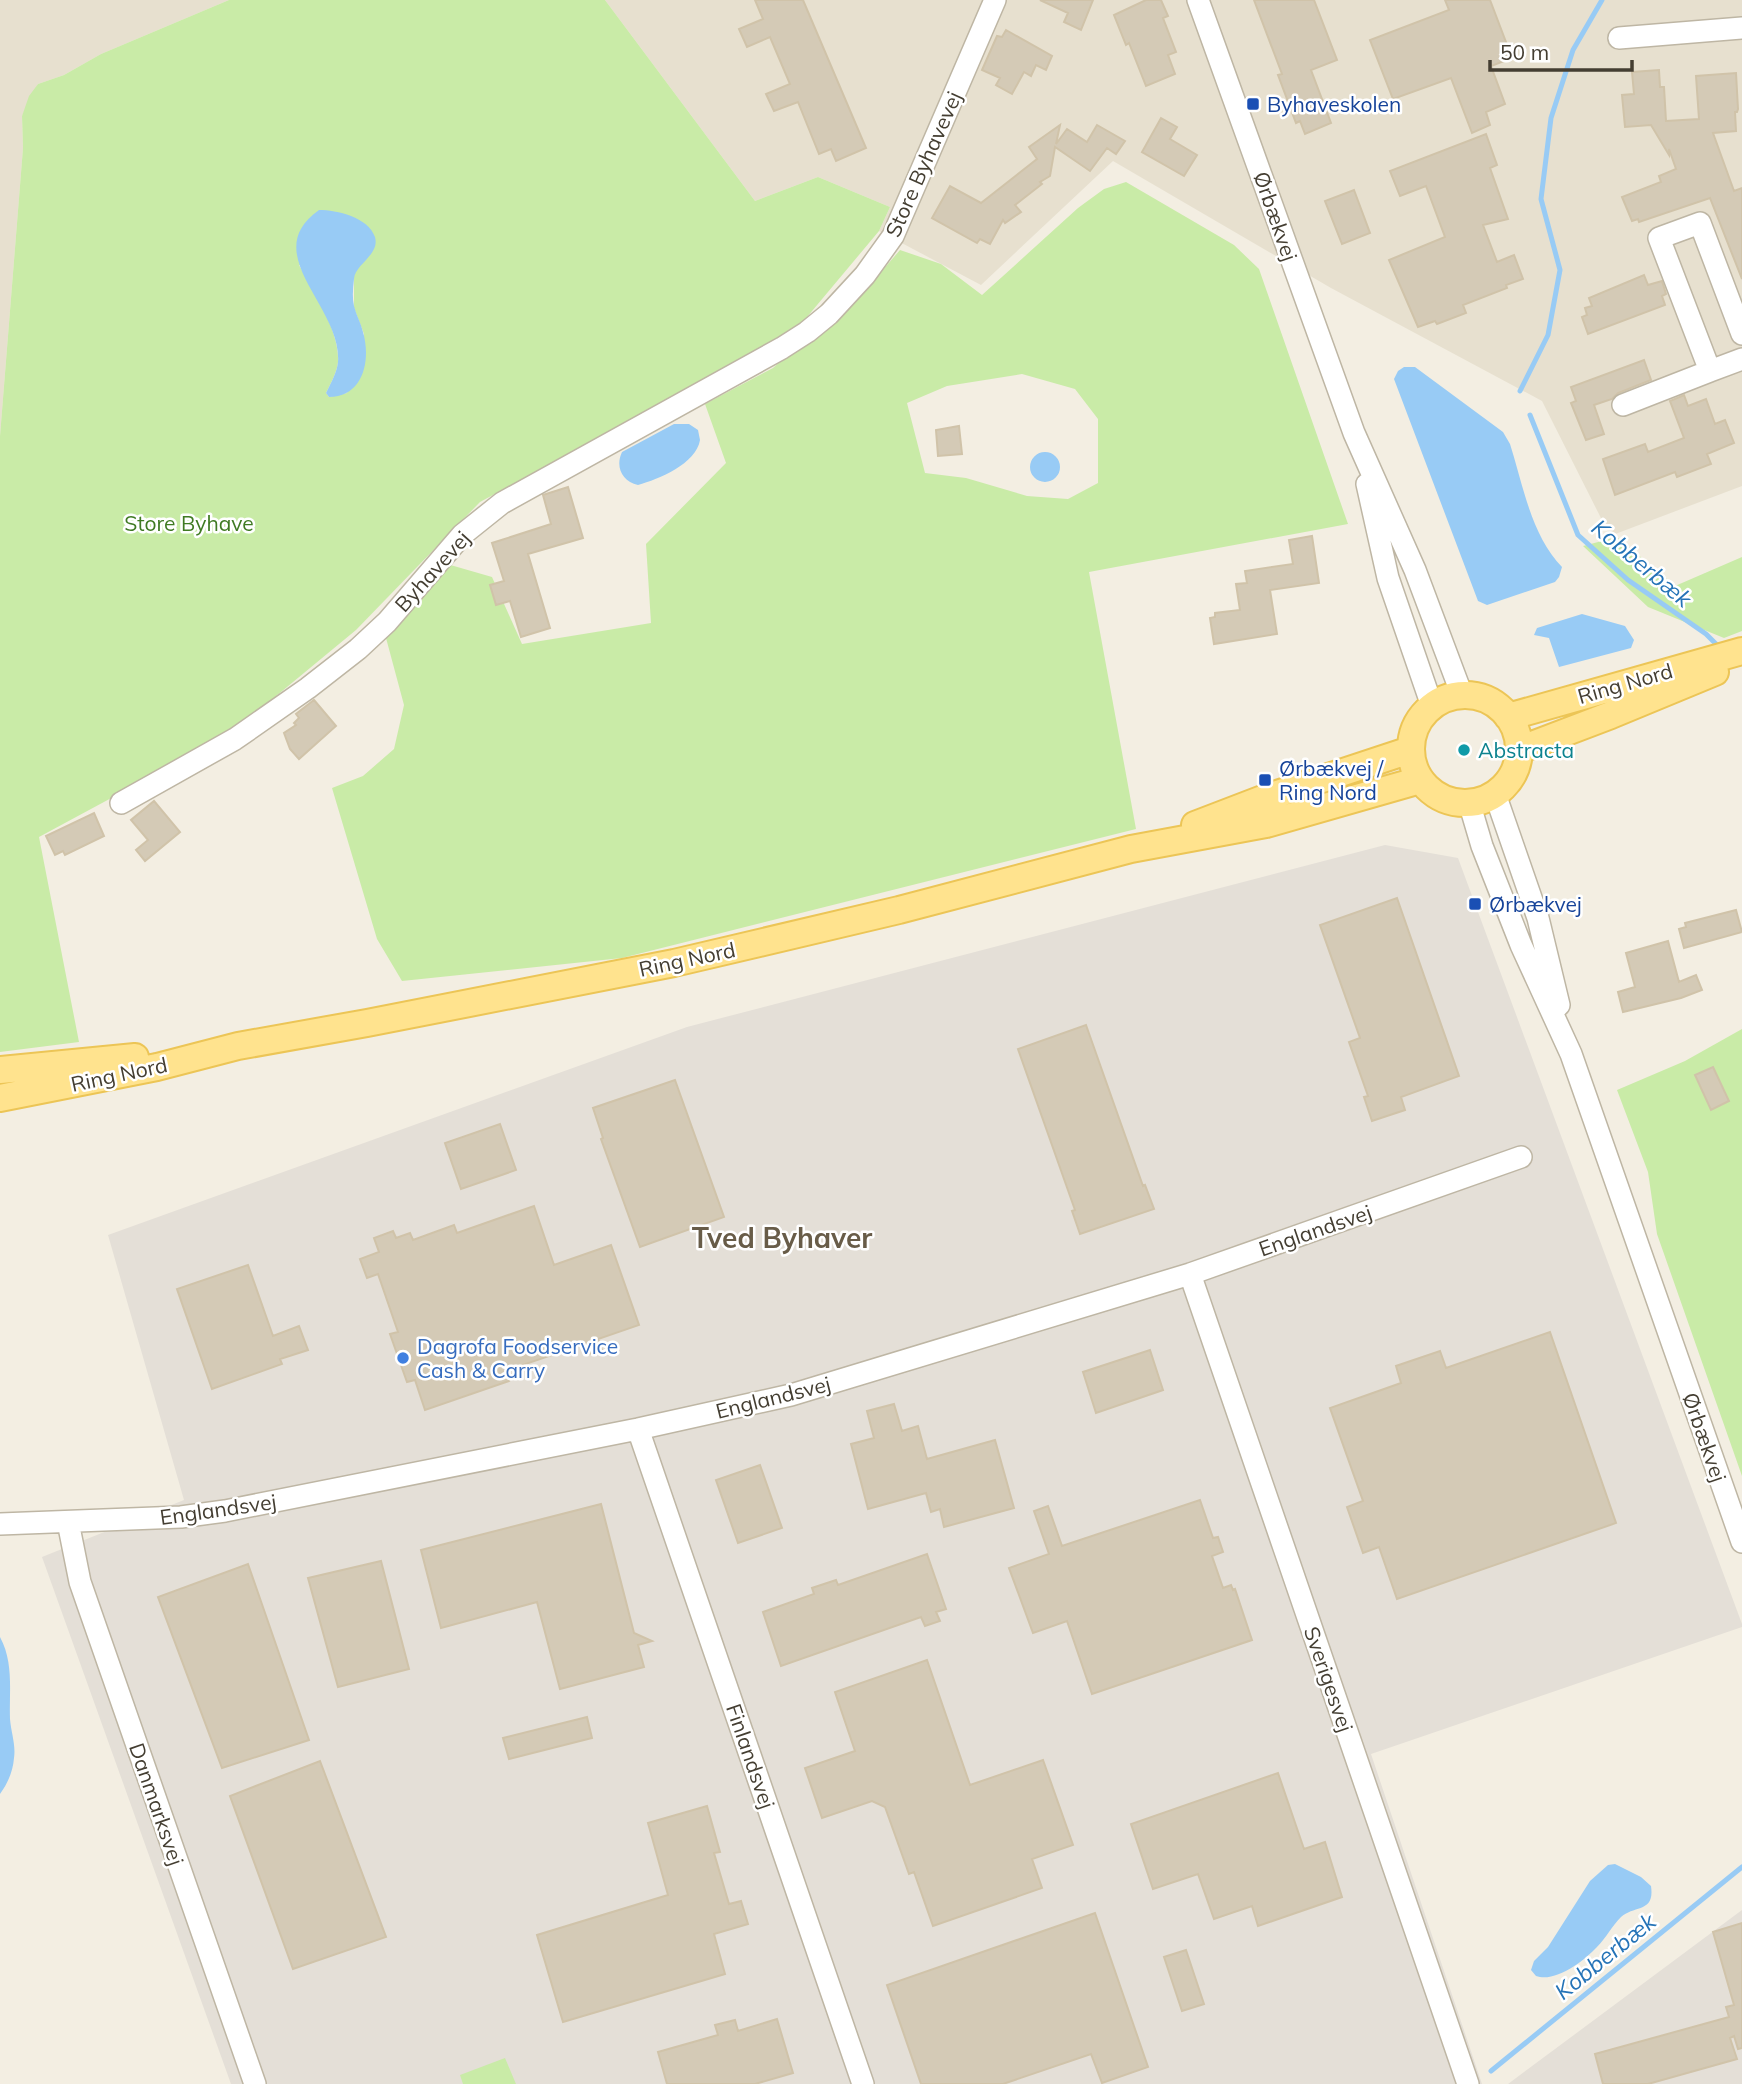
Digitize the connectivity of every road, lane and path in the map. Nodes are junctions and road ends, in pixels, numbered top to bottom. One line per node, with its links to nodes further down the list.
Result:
1 (995, 0): 5 (street, Store Byhavevej)
2 (1198, 0): 10 (street, Ørbækvej)
3 (1742, 28): 4 (street)
4 (1619, 38)
5 (829, 314): 20 (street, Byhavevej)
6 (1742, 334): 8 (street)
7 (1742, 359): 8 (street)
8 (1710, 371): 9 (street)
9 (1623, 405)
10 (1354, 433): 13 (street, Ørbækvej); 14 (street, Ørbækvej)
11 (1742, 651): 15 (main road, Ring Nord)
12 (1742, 661): 17 (main road, Ring Nord)
13 (1462, 695): 14 (main road); 15 (main road)
14 (1432, 706): 16 (main road)
15 (1508, 717): 17 (main road)
16 (1410, 750): 18 (main road); 22 (main road, Ring Nord)
17 (1519, 750): 19 (main road)
18 (1420, 780): 21 (main road); 22 (main road, Ring Nord)
19 (1495, 794): 21 (main road); 24 (street, Ørbækvej)
20 (121, 803)
21 (1469, 803): 24 (street, Ørbækvej)
22 (1131, 849): 23 (main road, Ring Nord)
23 (238, 1046): 25 (main road, Ring Nord); 26 (main road, Ring Nord)
24 (1571, 1054): 32 (street, Ørbækvej)
25 (0, 1070)
26 (0, 1098)
27 (1521, 1157): 28 (street, Englandsvej)
28 (1190, 1274): 29 (street, Englandsvej); 35 (street, Sverigesvej)
29 (638, 1429): 30 (street, Englandsvej); 34 (street, Finlandsvej)
30 (68, 1522): 31 (street, Englandsvej); 33 (street, Danmarksvej)
31 (0, 1524)
32 (1742, 1542)
33 (255, 2084)
34 (863, 2084)
35 (1468, 2084)

